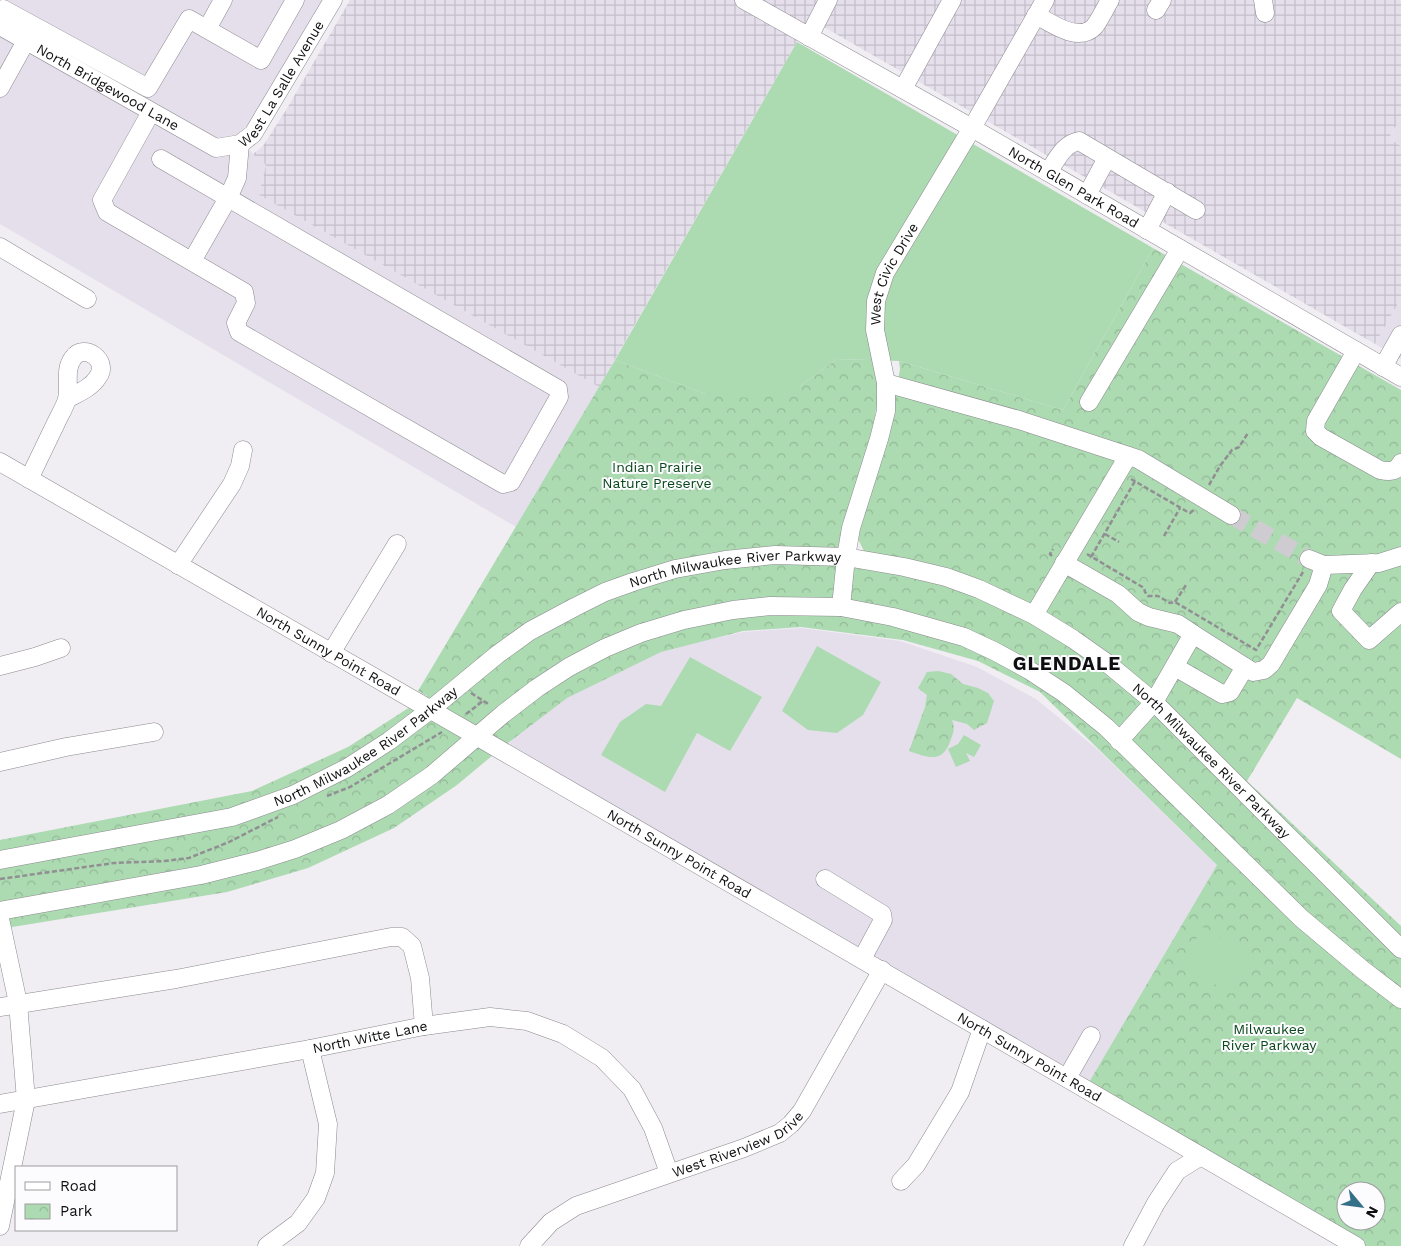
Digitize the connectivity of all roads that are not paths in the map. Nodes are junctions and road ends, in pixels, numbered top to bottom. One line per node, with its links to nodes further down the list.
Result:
1 (223, 0): 10 (street)
2 (295, 0): 10 (street)
3 (333, 0): 18 (street, West La Salle Avenue)
4 (744, 0): 11 (street, North Glen Park Road)
5 (828, 0): 11 (street)
6 (952, 0): 15 (street)
7 (1110, 0): 8 (street)
8 (1041, 8): 17 (street, West Civic Drive)
9 (3, 12): 12 (street, North Bridgewood Lane); 14 (street)
10 (207, 29): 14 (street)
11 (809, 37): 15 (street, North Glen Park Road)
12 (26, 41): 13 (street); 16 (street, North Bridgewood Lane)
13 (0, 88)
14 (148, 88): 16 (street)
15 (903, 89): 17 (street, North Glen Park Road)
16 (145, 108): 19 (street, North Bridgewood Lane); 30 (street)
17 (972, 128): 22 (street, North Glen Park Road); 36 (street, West Civic Drive)
18 (240, 144): 19 (street, West La Salle Avenue); 25 (street)
19 (216, 148)
20 (1108, 158): 22 (street); 23 (street); 24 (street)
21 (161, 159): 25 (street)
22 (1048, 172): 24 (street, North Glen Park Road)
23 (1167, 192): 26 (street); 27 (street)
24 (1087, 195): 27 (street, North Glen Park Road)
25 (228, 198): 30 (street); 30 (street)
26 (1196, 210)
27 (1147, 230): 29 (street, North Glen Park Road)
28 (0, 247): 31 (street)
29 (1180, 249): 33 (street, North Glen Park Road); 38 (street)
30 (192, 261)
31 (87, 299)
32 (1401, 335): 34 (street)
33 (1356, 351): 34 (street, North Glen Park Road); 42 (street)
34 (1383, 367): 35 (street, North Glen Park Road)
35 (1401, 377)
36 (886, 383): 40 (street); 47 (street, West Civic Drive)
37 (67, 399): 43 (street)
38 (1089, 402)
39 (244, 450): 50 (street)
40 (1128, 456): 44 (street); 48 (street)
41 (0, 462): 43 (street, North Sunny Point Road)
42 (1401, 463)
43 (29, 479): 50 (street, North Sunny Point Road)
44 (1231, 515)
45 (397, 544): 56 (street)
46 (1401, 556): 49 (street)
47 (846, 557): 51 (street, West Civic Drive); 53 (street, North Milwaukee River Parkway); 61 (street, North Milwaukee River Parkway)
48 (1064, 562): 53 (street); 54 (street)
49 (1371, 564): 52 (street); 59 (street)
50 (178, 565): 56 (street, North Sunny Point Road)
51 (841, 607): 63 (street); 64 (street)
52 (1401, 612)
53 (1034, 615): 60 (street, North Milwaukee River Parkway)
54 (1193, 634): 58 (street); 59 (street)
55 (61, 648): 57 (street)
56 (331, 653): 61 (street, North Sunny Point Road)
57 (0, 666)
58 (1175, 666): 59 (street); 60 (street)
59 (1245, 667)
60 (1154, 702): 64 (street); 70 (street, North Milwaukee River Parkway)
61 (430, 710): 63 (street, North Sunny Point Road); 66 (street, North Milwaukee River Parkway)
62 (154, 732): 65 (street)
63 (478, 736): 68 (street); 71 (street, North Sunny Point Road)
64 (1119, 741): 73 (street)
65 (0, 762)
66 (0, 860)
67 (825, 879): 71 (street)
68 (0, 911)
69 (0, 919): 74 (street)
70 (1401, 949)
71 (862, 959): 72 (street, North Sunny Point Road)
72 (882, 970): 77 (street, North Sunny Point Road); 84 (street, West Riverview Drive)
73 (1401, 999)
74 (18, 1003): 75 (street); 76 (street); 81 (street)
75 (0, 1007)
76 (424, 1026): 79 (street, North Witte Lane); 84 (street, North Witte Lane)
77 (982, 1029): 80 (street, North Sunny Point Road); 85 (street)
78 (1092, 1036): 80 (street)
79 (310, 1050): 81 (street, North Witte Lane); 87 (street)
80 (1067, 1078): 83 (street, North Sunny Point Road)
81 (26, 1100): 82 (street, North Witte Lane); 86 (street)
82 (0, 1104)
83 (1201, 1156): 89 (street); 90 (street, North Sunny Point Road)
84 (669, 1173): 88 (street, West Riverview Drive)
85 (900, 1181)
86 (0, 1226)
87 (266, 1246)
88 (529, 1246)
89 (1134, 1246)
90 (1356, 1246)

